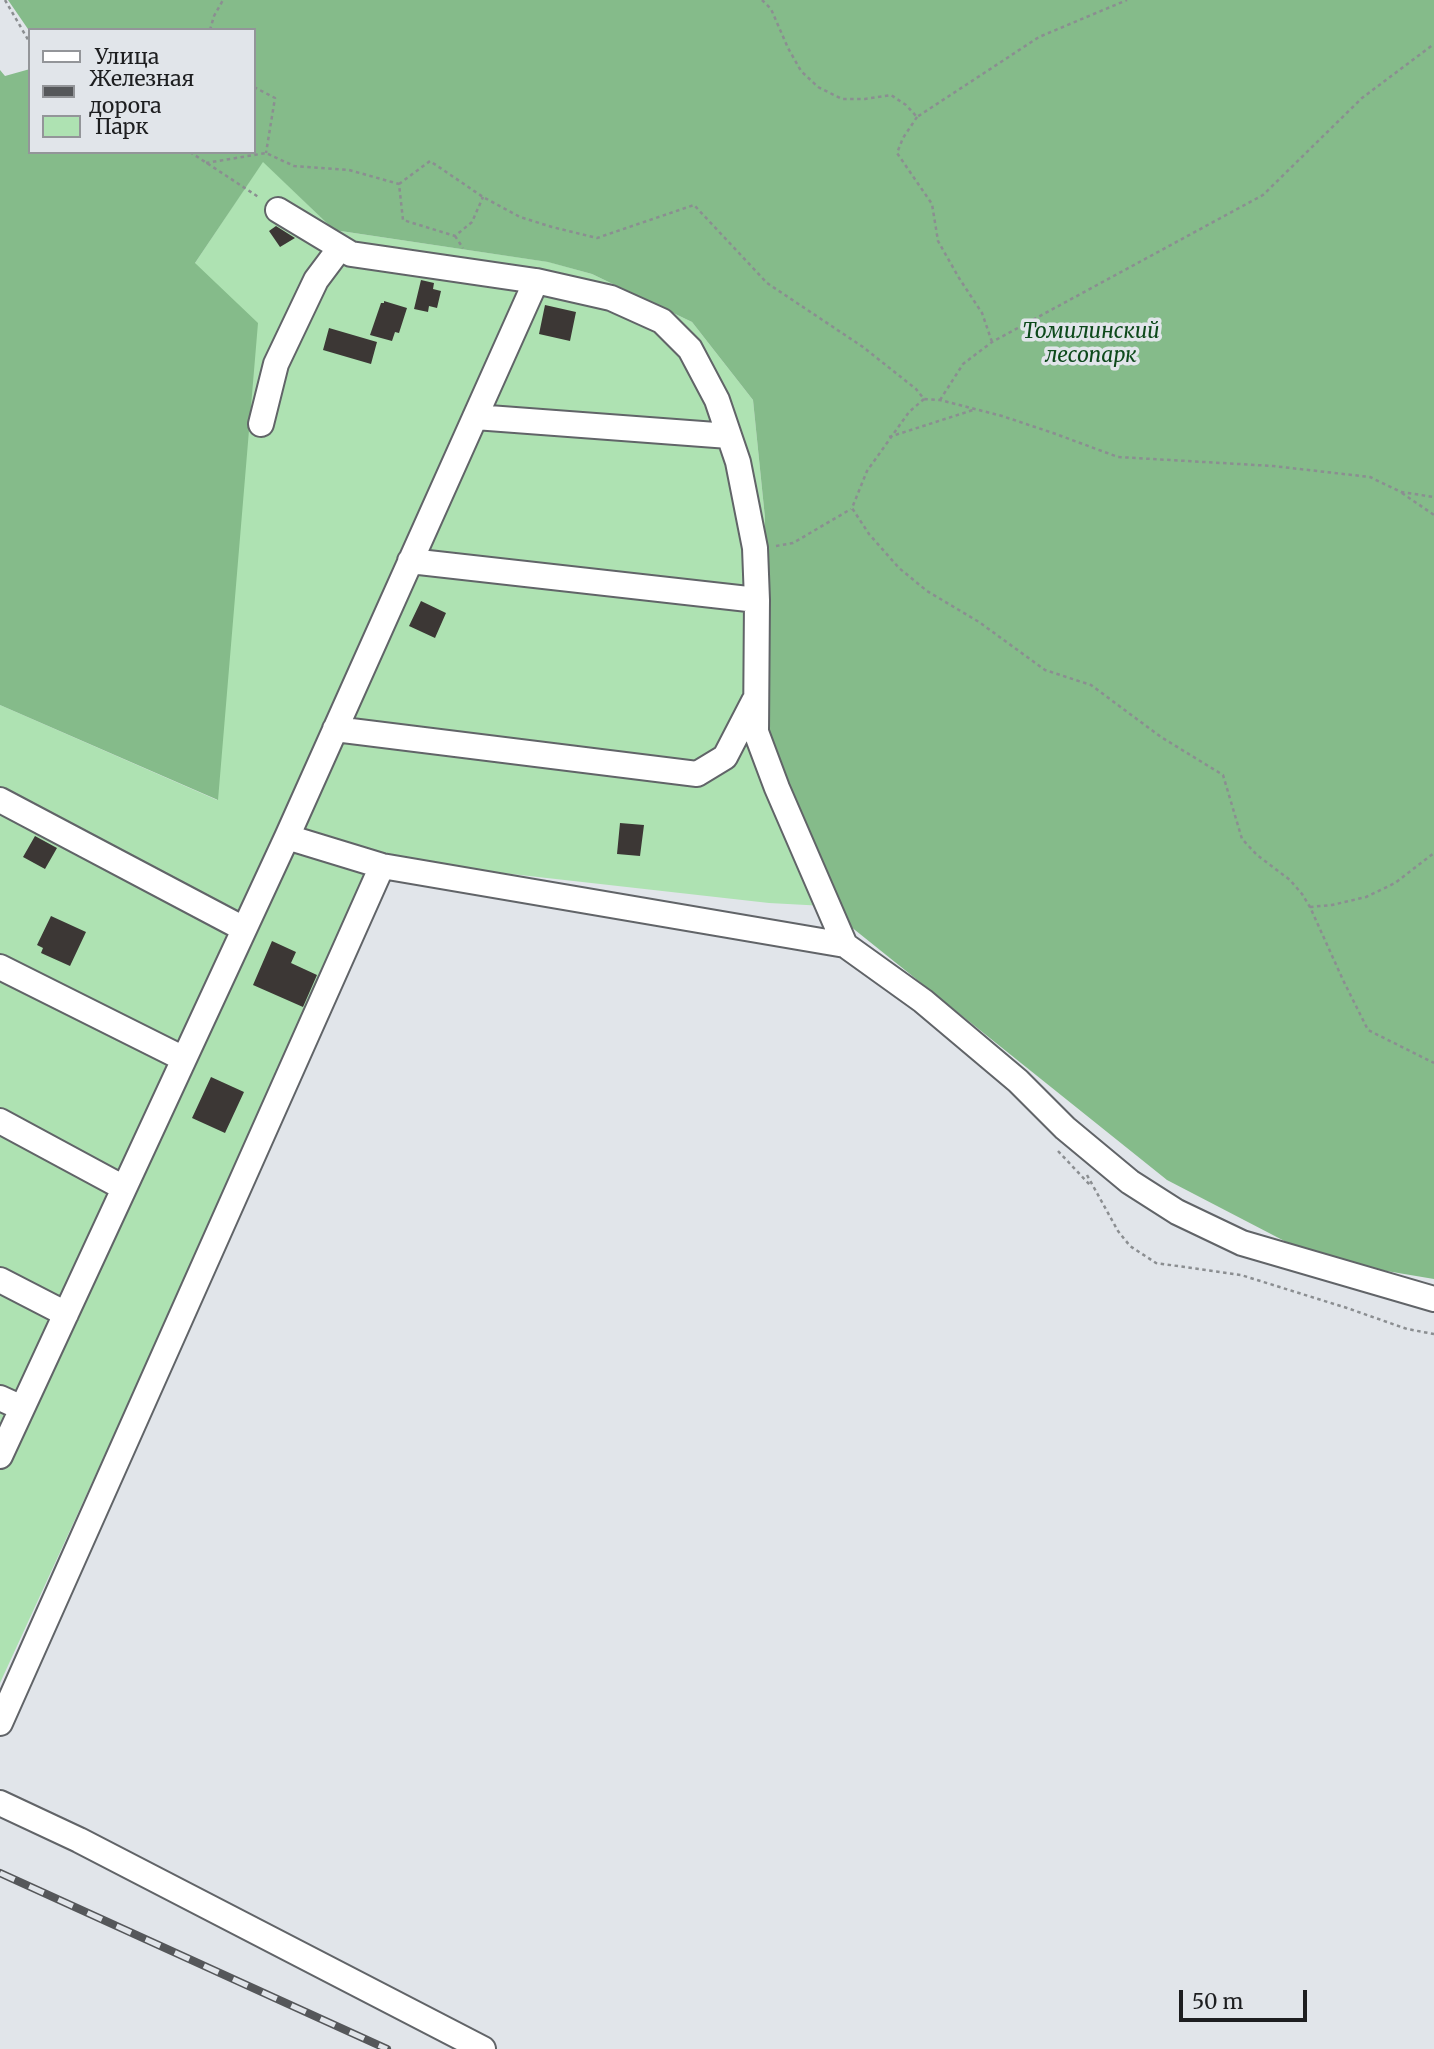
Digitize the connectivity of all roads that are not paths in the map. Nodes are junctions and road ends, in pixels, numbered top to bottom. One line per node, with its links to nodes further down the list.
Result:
1 (278, 210): 2 (street)
2 (340, 248): 3 (street); 5 (street)
3 (536, 281): 4 (street); 6 (street)
4 (475, 417): 6 (street); 7 (street)
5 (261, 424)
6 (729, 436): 8 (street)
7 (410, 562): 8 (street); 10 (street)
8 (757, 600): 9 (street)
9 (756, 697): 10 (street); 15 (street)
10 (335, 729): 12 (street)
11 (0, 800): 14 (street)
12 (287, 837): 13 (street); 14 (street)
13 (382, 866): 15 (street); 25 (street)
14 (244, 929): 17 (street)
15 (845, 945): 21 (street)
16 (0, 967): 17 (street)
17 (184, 1059): 19 (street)
18 (0, 1121): 19 (street)
19 (124, 1188): 22 (street)
20 (0, 1280): 22 (street)
21 (1434, 1299)
22 (66, 1314): 23 (street)
23 (11, 1403): 24 (street)
24 (0, 1456)
25 (0, 1723)
26 (0, 1803): 27 (street)
27 (483, 2049)

